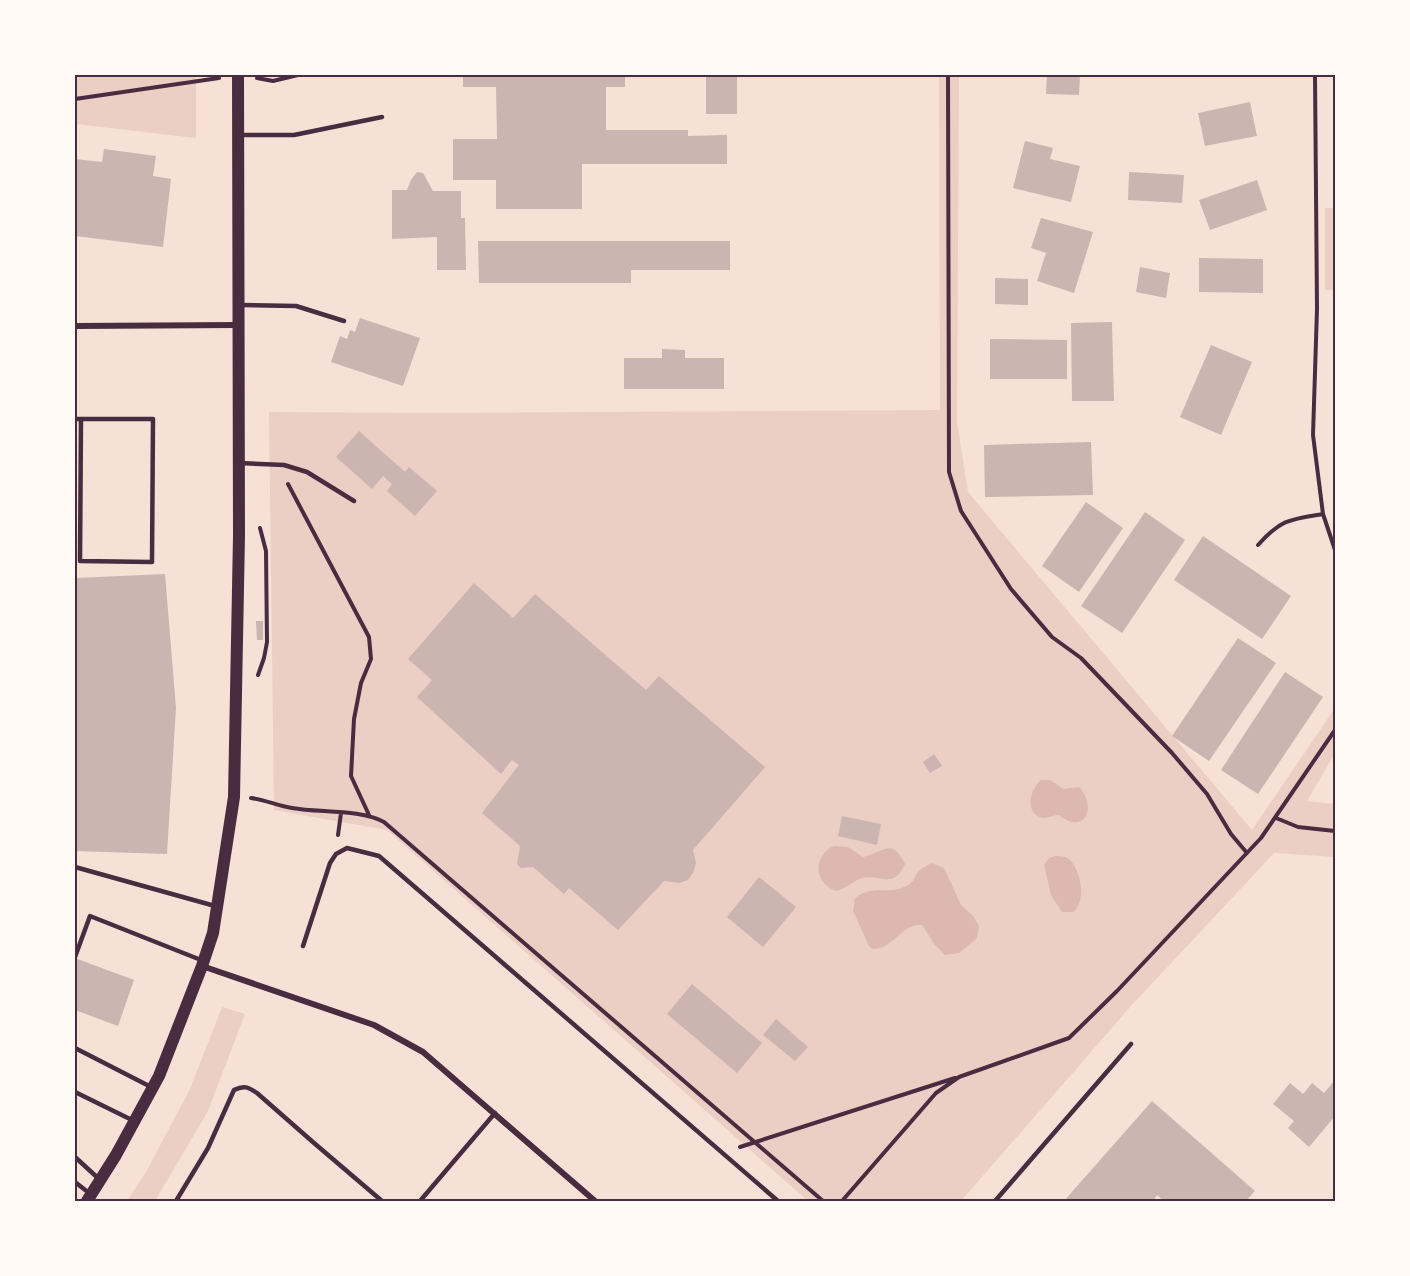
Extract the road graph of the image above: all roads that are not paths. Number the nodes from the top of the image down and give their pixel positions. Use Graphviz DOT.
graph roads {
  1 [pos="238,75"];
  2 [pos="382,117"];
  3 [pos="238,135"];
  4 [pos="237,305"];
  5 [pos="344,321"];
  6 [pos="237,325"];
  7 [pos="75,326"];
  8 [pos="78,419"];
  9 [pos="238,462"];
  10 [pos="354,501"];
  11 [pos="75,867"];
  12 [pos="218,907"];
  13 [pos="303,946"];
  14 [pos="75,957"];
  15 [pos="203,964"];
  16 [pos="1131,1044"];
  17 [pos="75,1048"];
  18 [pos="153,1088"];
  19 [pos="75,1092"];
  20 [pos="495,1113"];
  21 [pos="135,1121"];
  22 [pos="75,1157"];
  23 [pos="100,1180"];
  24 [pos="75,1182"];
  25 [pos="89,1198"];
  26 [pos="176,1201"];
  27 [pos="382,1201"];
  28 [pos="420,1201"];
  29 [pos="595,1201"];
  30 [pos="778,1201"];
  31 [pos="995,1201"];
  1 -- 3 [label="main road"];
  2 -- 3 [label="lane"];
  3 -- 4 [label="main road"];
  4 -- 5 [label="lane"];
  4 -- 6 [label="main road"];
  6 -- 7 [label="street"];
  6 -- 9 [label="main road"];
  8 -- 8 [label="lane"];
  9 -- 10 [label="lane"];
  9 -- 12 [label="main road"];
  11 -- 12 [label="lane"];
  12 -- 15 [label="main road"];
  13 -- 30 [label="lane"];
  14 -- 15 [label="lane"];
  15 -- 18 [label="main road"];
  15 -- 20 [label="street"];
  16 -- 31 [label="lane"];
  17 -- 18 [label="lane"];
  18 -- 21 [label="main road"];
  19 -- 21 [label="lane"];
  20 -- 28 [label="lane"];
  20 -- 29 [label="street"];
  21 -- 23 [label="main road"];
  22 -- 23 [label="lane"];
  23 -- 25 [label="main road"];
  24 -- 25 [label="lane"];
  26 -- 27 [label="lane"];
}
